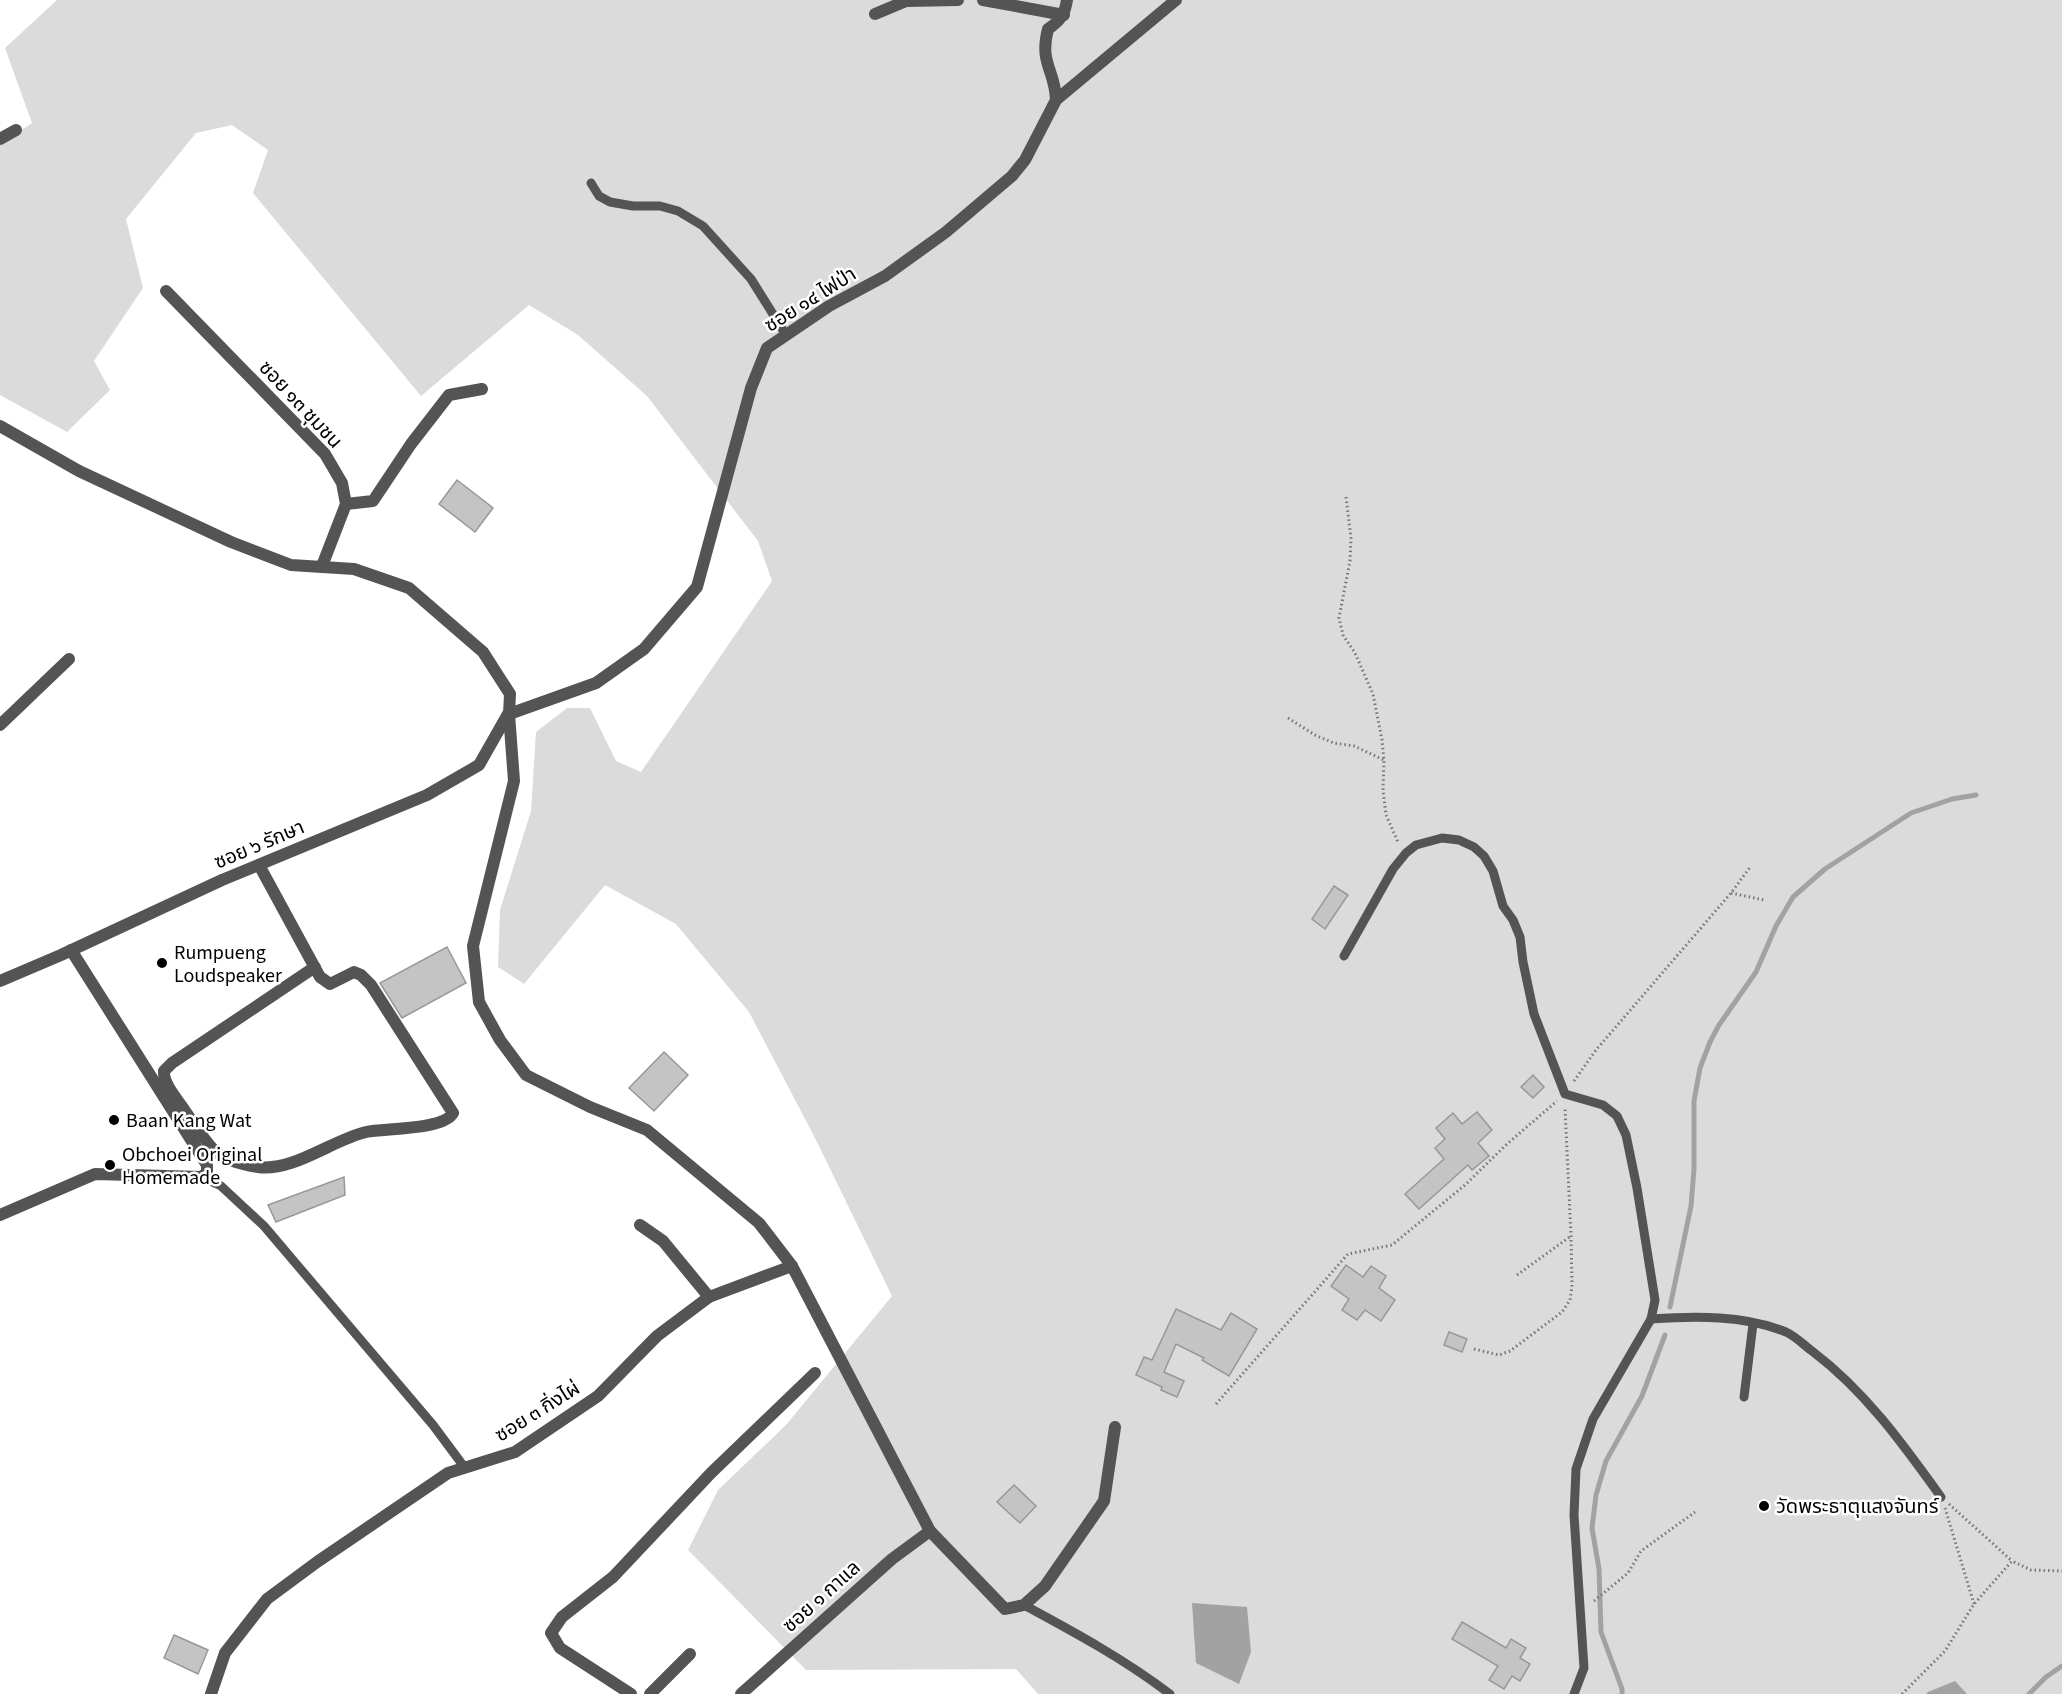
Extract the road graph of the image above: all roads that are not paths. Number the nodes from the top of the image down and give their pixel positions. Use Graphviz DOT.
graph roads {
  1 [pos="958,0"];
  2 [pos="983,0"];
  3 [pos="1067,0"];
  4 [pos="1176,0"];
  5 [pos="875,14"];
  6 [pos="1064,15"];
  7 [pos="1056,100"];
  8 [pos="16,130"];
  9 [pos="0,140"];
  10 [pos="591,183"];
  11 [pos="166,291"];
  12 [pos="786,335"];
  13 [pos="482,389"];
  14 [pos="0,426"];
  15 [pos="346,504"];
  16 [pos="322,566"];
  17 [pos="69,659"];
  18 [pos="508,714"];
  19 [pos="0,725"];
  20 [pos="259,865"];
  21 [pos="71,950"];
  22 [pos="1344,956"];
  23 [pos="315,968"];
  24 [pos="0,981"];
  25 [pos="201,1177"];
  26 [pos="0,1215"];
  27 [pos="640,1225"];
  28 [pos="792,1266"];
  29 [pos="709,1297"];
  30 [pos="1651,1319"];
  31 [pos="1753,1324"];
  32 [pos="815,1373"];
  33 [pos="1744,1397"];
  34 [pos="1115,1427"];
  35 [pos="465,1468"];
  36 [pos="1941,1497"];
  37 [pos="930,1531"];
  38 [pos="1023,1605"];
  39 [pos="690,1654"];
  40 [pos="211,1694"];
  41 [pos="631,1694"];
  42 [pos="650,1694"];
  43 [pos="741,1694"];
  44 [pos="1170,1694"];
  45 [pos="1574,1694"];
  1 -- 5 [label="street"];
  2 -- 6 [label="street"];
  3 -- 6 [label="street"];
  4 -- 7 [label="street"];
  6 -- 7 [label="street"];
  7 -- 12 [label="street, ซอย ๑๔ ไฟป่า"];
  8 -- 9 [label="street"];
  10 -- 12 [label="lane"];
  11 -- 15 [label="street, ซอย ๑๓ ชุมชน"];
  12 -- 18 [label="street, ซอย ๑๔ ไฟป่า"];
  13 -- 15 [label="street"];
  14 -- 16 [label="street"];
  15 -- 16 [label="street"];
  16 -- 18 [label="street"];
  17 -- 19 [label="street"];
  18 -- 20 [label="street, ซอย ๖ รักษา"];
  18 -- 28 [label="street"];
  20 -- 21 [label="street, ซอย ๖ รักษา"];
  20 -- 23 [label="street"];
  21 -- 24 [label="street, ซอย ๖ รักษา"];
  21 -- 25 [label="street"];
  22 -- 30 [label="lane"];
  23 -- 23 [label="street"];
  25 -- 26 [label="street"];
  25 -- 35 [label="lane"];
  27 -- 29 [label="street"];
  28 -- 29 [label="street, ซอย ๓ กิ่งไผ่"];
  28 -- 37 [label="street"];
  29 -- 35 [label="street, ซอย ๓ กิ่งไผ่"];
  30 -- 31 [label="lane"];
  30 -- 45 [label="lane"];
  31 -- 33 [label="lane"];
  31 -- 36 [label="lane"];
  32 -- 41 [label="street"];
  34 -- 38 [label="street"];
  35 -- 40 [label="street, ซอย ๓ กิ่งไผ่"];
  37 -- 38 [label="street"];
  37 -- 43 [label="street, ซอย ๑ กาแล"];
  38 -- 44 [label="lane"];
  39 -- 42 [label="street"];
}
